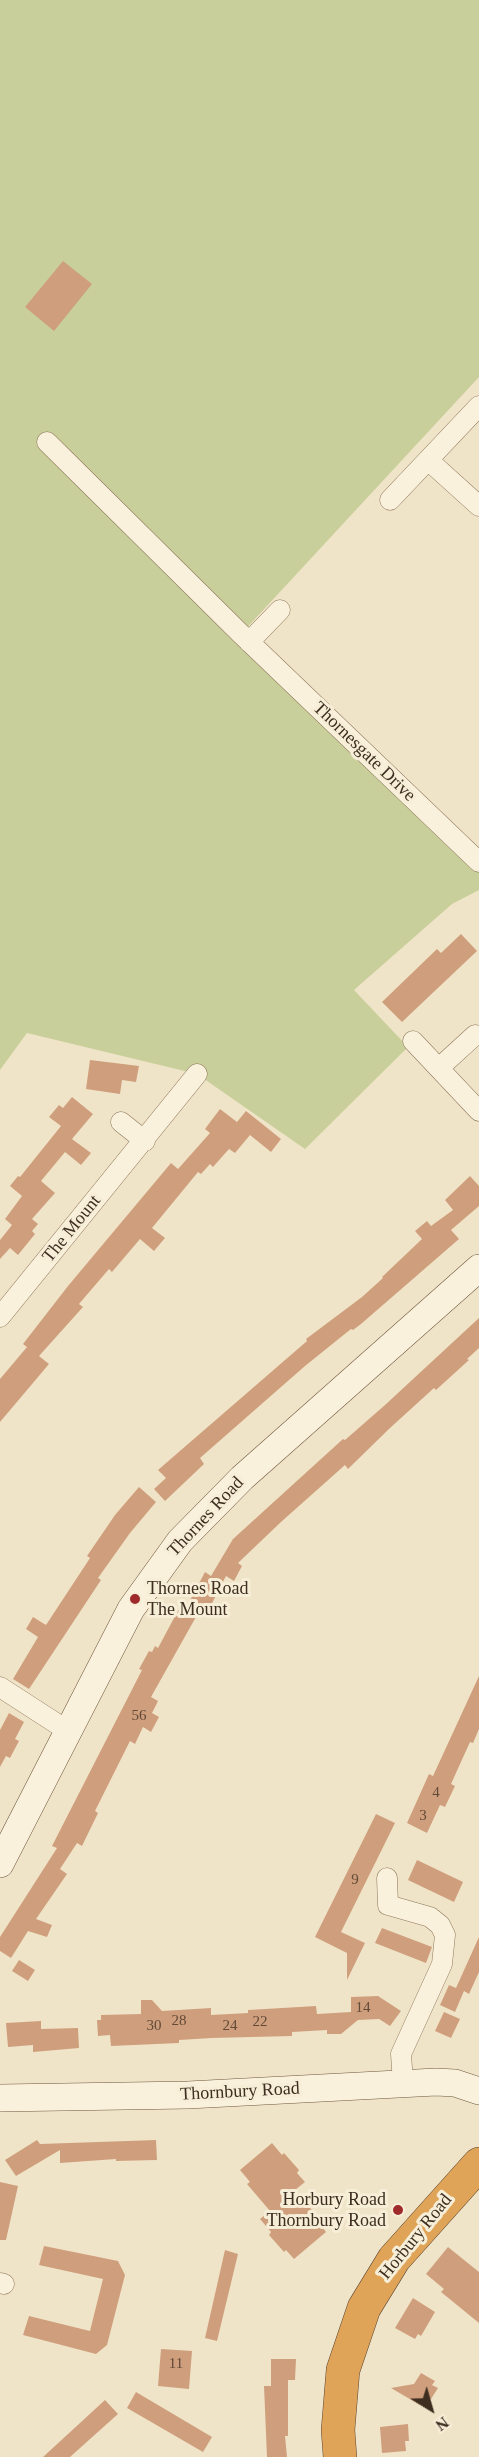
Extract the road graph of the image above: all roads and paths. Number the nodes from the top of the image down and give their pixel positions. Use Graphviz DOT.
graph roads {
  1 [pos="479,406"];
  2 [pos="47,442"];
  3 [pos="428,460"];
  4 [pos="390,500"];
  5 [pos="479,506"];
  6 [pos="280,610"];
  7 [pos="249,642"];
  8 [pos="479,862"];
  9 [pos="475,1035"];
  10 [pos="413,1041"];
  11 [pos="439,1068"];
  12 [pos="197,1074"];
  13 [pos="479,1111"];
  14 [pos="121,1122"];
  15 [pos="145,1141"];
  16 [pos="479,1268"];
  17 [pos="0,1317"];
  18 [pos="0,1687"];
  19 [pos="68,1731"];
  20 [pos="0,1864"];
  21 [pos="387,1878"];
  22 [pos="403,2083"];
  23 [pos="479,2091"];
  24 [pos="0,2098"];
  25 [pos="479,2164"];
  26 [pos="340,2457"];
  1 -- 3 [label="street"];
  2 -- 7 [label="street, Thornesgate Drive"];
  3 -- 4 [label="street"];
  3 -- 5 [label="street"];
  6 -- 7 [label="street"];
  7 -- 8 [label="street, Thornesgate Drive"];
  9 -- 11 [label="street"];
  10 -- 11 [label="street"];
  11 -- 13 [label="street"];
  12 -- 15 [label="street, The Mount"];
  14 -- 15 [label="street"];
  15 -- 17 [label="street, The Mount"];
  16 -- 19 [label="street, Thornes Road"];
  18 -- 19 [label="street"];
  19 -- 20 [label="street, Thornes Road"];
  21 -- 22 [label="street"];
  22 -- 23 [label="street, Thornbury Road"];
  22 -- 24 [label="street, Thornbury Road"];
  25 -- 26 [label="highway, Horbury Road"];
}
